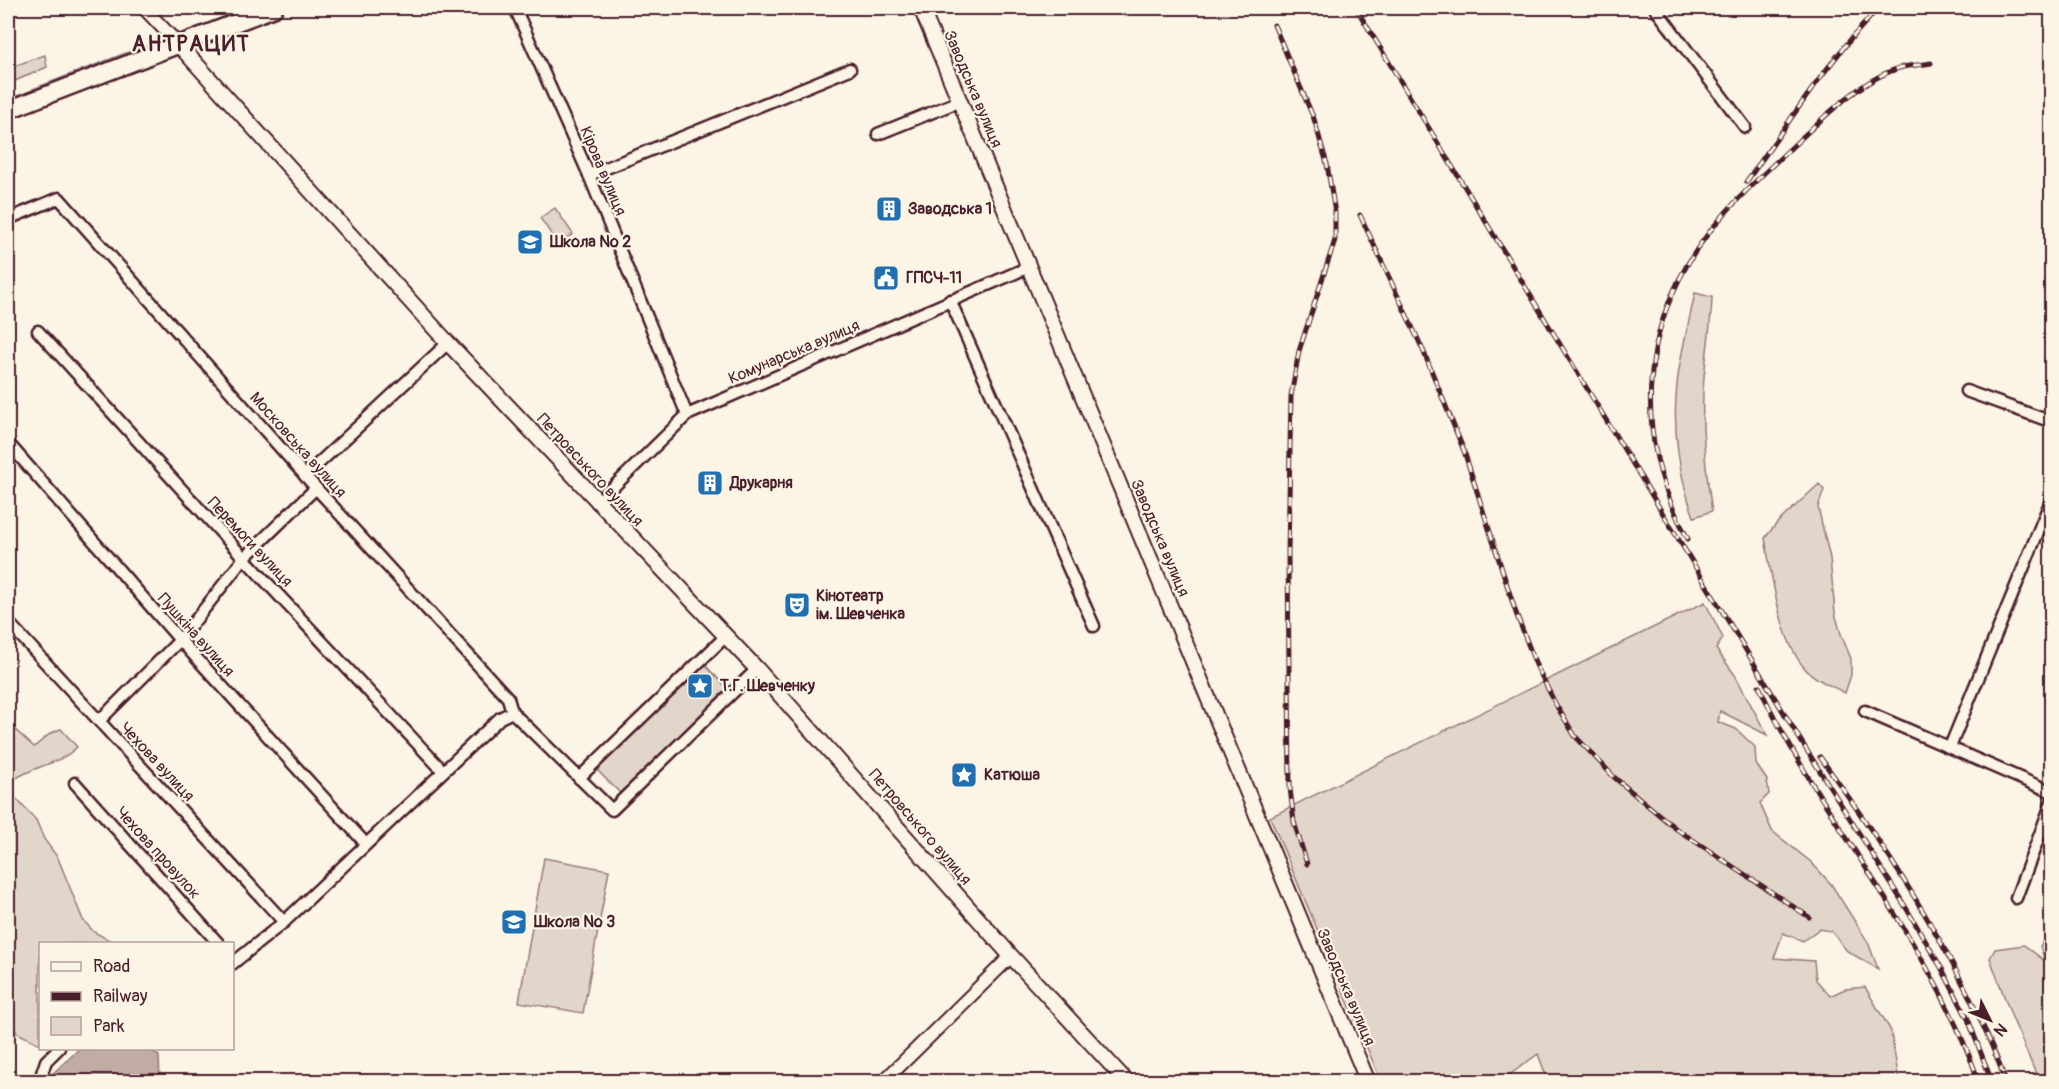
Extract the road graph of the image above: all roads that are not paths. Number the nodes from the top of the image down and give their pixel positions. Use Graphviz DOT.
graph roads {
  1 [pos="144,8"];
  2 [pos="274,8"];
  3 [pos="515,8"];
  4 [pos="921,8"];
  5 [pos="1654,8"];
  6 [pos="179,45"];
  7 [pos="850,69"];
  8 [pos="960,101"];
  9 [pos="8,110"];
  10 [pos="1745,127"];
  11 [pos="878,134"];
  12 [pos="589,175"];
  13 [pos="8,219"];
  14 [pos="1029,267"];
  15 [pos="950,300"];
  16 [pos="38,331"];
  17 [pos="448,344"];
  18 [pos="1966,391"];
  19 [pos="687,415"];
  20 [pos="2052,422"];
  21 [pos="8,443"];
  22 [pos="305,476"];
  23 [pos="316,488"];
  24 [pos="2052,498"];
  25 [pos="597,503"];
  26 [pos="244,558"];
  27 [pos="8,622"];
  28 [pos="1094,626"];
  29 [pos="726,636"];
  30 [pos="180,640"];
  31 [pos="758,669"];
  32 [pos="1865,711"];
  33 [pos="512,712"];
  34 [pos="99,721"];
  35 [pos="1950,747"];
  36 [pos="443,771"];
  37 [pos="579,778"];
  38 [pos="75,783"];
  39 [pos="2052,792"];
  40 [pos="2052,802"];
  41 [pos="366,844"];
  42 [pos="2016,898"];
  43 [pos="284,922"];
  44 [pos="217,942"];
  45 [pos="1011,956"];
  46 [pos="234,961"];
  47 [pos="57,1050"];
  48 [pos="39,1082"];
  49 [pos="884,1082"];
  50 [pos="1127,1082"];
  51 [pos="1368,1082"];
  1 -- 6 [label="street, Петровського вулиця"];
  2 -- 6 [label="highway"];
  3 -- 12 [label="street, Кірова вулиця"];
  4 -- 8 [label="main road, Заводська вулиця"];
  5 -- 10 [label="street"];
  6 -- 9 [label="highway"];
  6 -- 17 [label="main road, Петровського вулиця"];
  7 -- 12 [label="street"];
  8 -- 11 [label="street"];
  8 -- 14 [label="main road, Заводська вулиця"];
  12 -- 19 [label="street, Кірова вулиця"];
  13 -- 22 [label="street, Московська вулиця"];
  14 -- 15 [label="street, Комунарська вулиця"];
  14 -- 51 [label="main road, Заводська вулиця"];
  15 -- 19 [label="street, Комунарська вулиця"];
  15 -- 28 [label="street"];
  16 -- 26 [label="street, Перемоги вулиця"];
  17 -- 22 [label="street"];
  17 -- 25 [label="main road, Петровського вулиця"];
  18 -- 20 [label="street"];
  19 -- 25 [label="street, Комунарська вулиця"];
  21 -- 30 [label="street, Пушкіна вулиця"];
  22 -- 23 [label="street, Московська вулиця"];
  23 -- 26 [label="street"];
  23 -- 33 [label="street, Московська вулиця"];
  24 -- 35 [label="street"];
  25 -- 29 [label="main road, Петровського вулиця"];
  26 -- 30 [label="street"];
  26 -- 36 [label="street, Перемоги вулиця"];
  27 -- 34 [label="street, Чехова вулиця"];
  29 -- 31 [label="main road, Петровського вулиця"];
  29 -- 37 [label="street"];
  30 -- 34 [label="street"];
  30 -- 41 [label="street, Пушкіна вулиця"];
  31 -- 37 [label="street, Московська вулиця"];
  31 -- 45 [label="main road, Петровського вулиця"];
  32 -- 35 [label="street"];
  33 -- 36 [label="street"];
  33 -- 37 [label="street, Московська вулиця"];
  34 -- 43 [label="street, Чехова вулиця"];
  35 -- 39 [label="street"];
  36 -- 41 [label="street"];
  38 -- 44 [label="street, Чехова провулок"];
  40 -- 42 [label="street"];
  41 -- 43 [label="street"];
  43 -- 46 [label="street"];
  45 -- 49 [label="street"];
  45 -- 50 [label="main road, Петровського вулиця"];
  47 -- 48 [label="street"];
}
